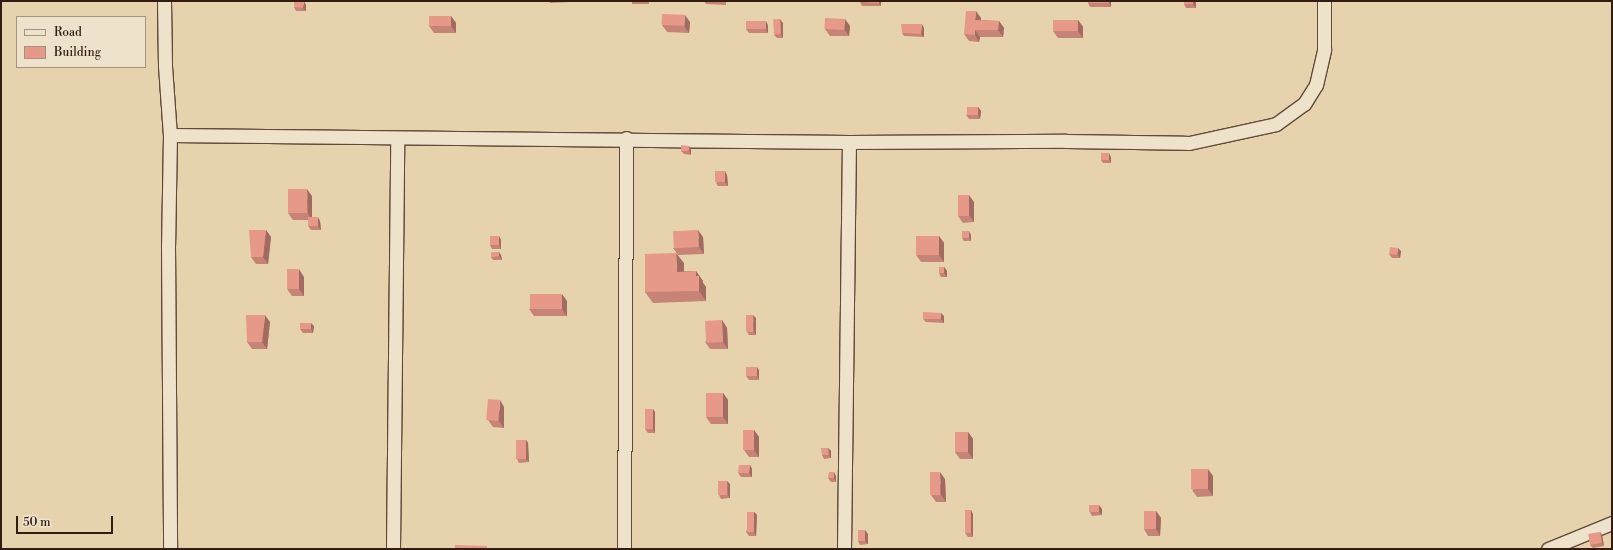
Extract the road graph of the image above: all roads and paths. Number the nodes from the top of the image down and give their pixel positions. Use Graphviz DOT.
graph roads {
  1 [pos="164,1"];
  2 [pos="1324,1"];
  3 [pos="170,135"];
  4 [pos="397,138"];
  5 [pos="626,138"];
  6 [pos="849,142"];
  7 [pos="1612,523"];
  8 [pos="170,549"];
  9 [pos="393,549"];
  10 [pos="624,549"];
  11 [pos="844,549"];
  12 [pos="1548,549"];
  1 -- 3 [label="street"];
  2 -- 6 [label="street"];
  3 -- 4 [label="street"];
  3 -- 8 [label="street"];
  4 -- 5 [label="street"];
  4 -- 9 [label="street"];
  5 -- 6 [label="street"];
  5 -- 10 [label="street"];
  6 -- 11 [label="street"];
  7 -- 12 [label="street"];
}
